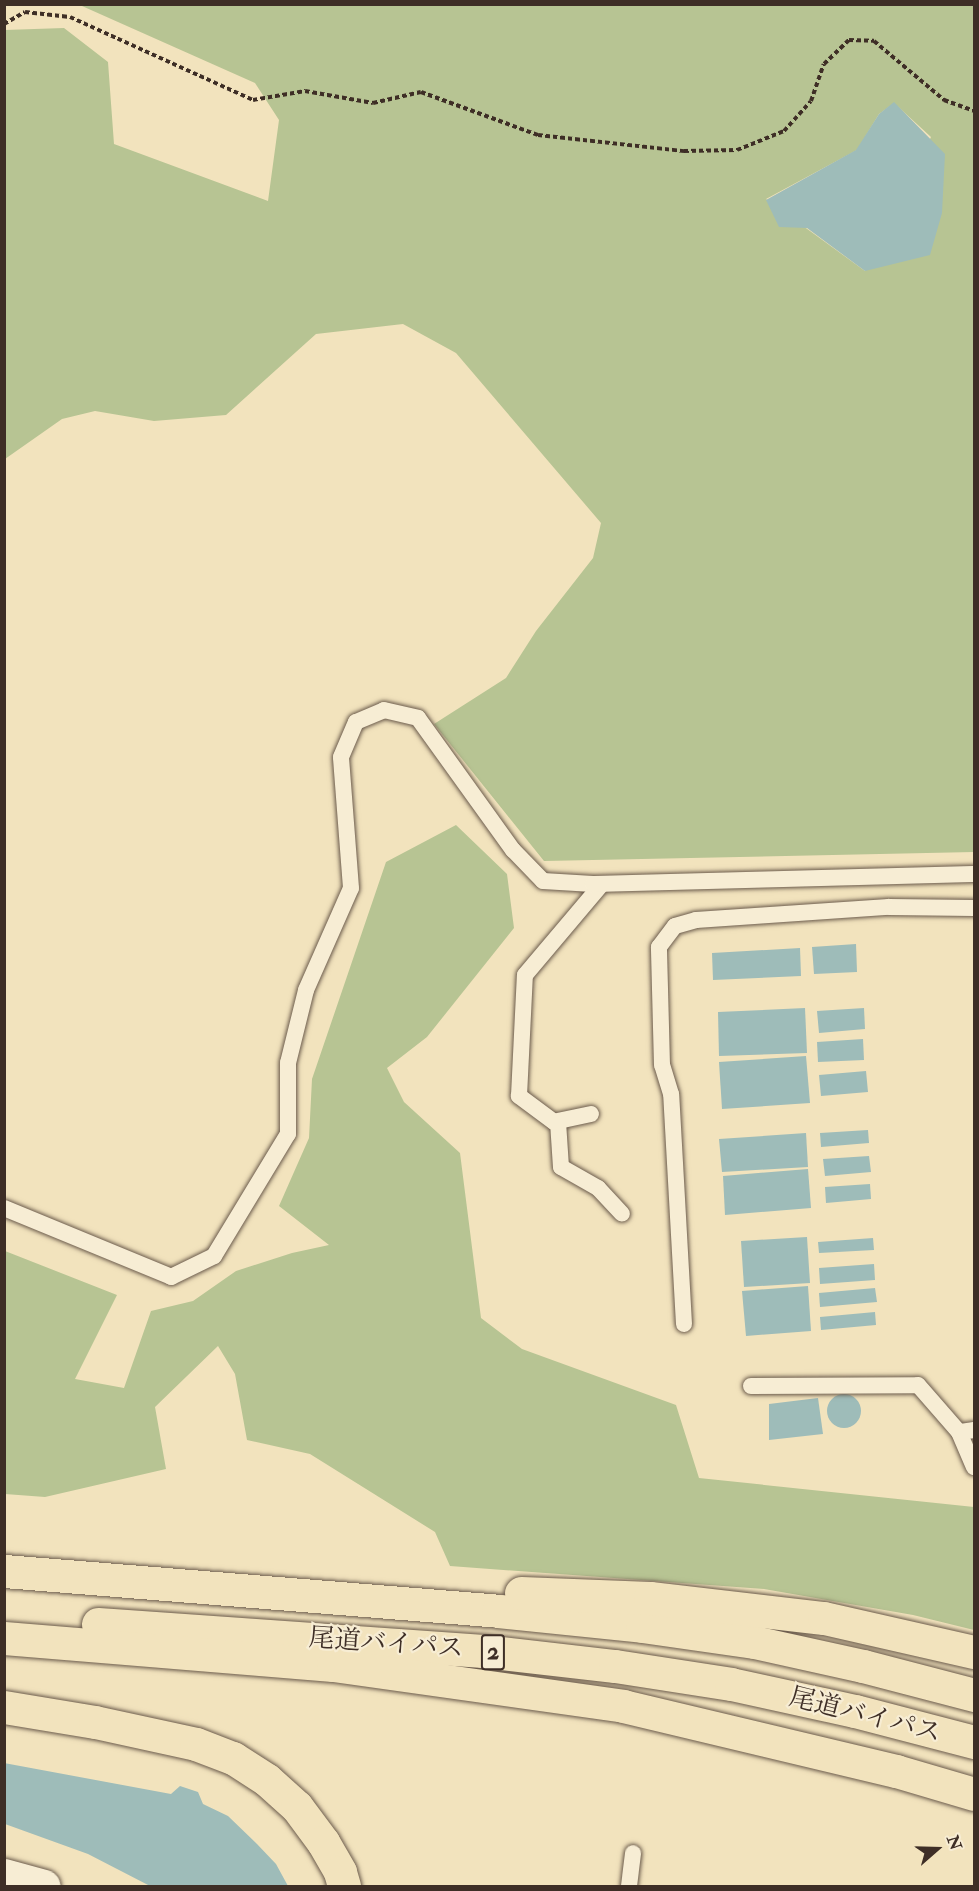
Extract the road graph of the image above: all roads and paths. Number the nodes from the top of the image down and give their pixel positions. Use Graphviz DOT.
graph roads {
  1 [pos="4,24"];
  2 [pos="975,111"];
  3 [pos="975,874"];
  4 [pos="602,884"];
  5 [pos="975,908"];
  6 [pos="591,1114"];
  7 [pos="558,1122"];
  8 [pos="4,1208"];
  9 [pos="622,1214"];
  10 [pos="684,1324"];
  11 [pos="751,1386"];
  12 [pos="967,1431"];
  13 [pos="975,1467"];
  14 [pos="4,1571"];
  15 [pos="130,1581"];
  16 [pos="4,1615"];
  17 [pos="4,1638"];
  18 [pos="975,1652"];
  19 [pos="975,1695"];
  20 [pos="4,1707"];
  21 [pos="975,1743"];
  22 [pos="975,1794"];
  23 [pos="633,1853"];
  24 [pos="4,1875"];
  25 [pos="44,1887"];
  26 [pos="344,1887"];
  27 [pos="629,1887"];
  1 -- 2 [label="path"];
  3 -- 4 [label="lane"];
  4 -- 7 [label="lane"];
  4 -- 8 [label="lane"];
  5 -- 10 [label="lane"];
  6 -- 7 [label="lane"];
  7 -- 9 [label="lane"];
  11 -- 12 [label="lane"];
  12 -- 13 [label="lane"];
  14 -- 15 [label="highway, 尾道バイパス / 2"];
  15 -- 18 [label="highway"];
  15 -- 19 [label="highway, 尾道バイパス / 2"];
  16 -- 21 [label="highway, 尾道バイパス / 2"];
  17 -- 22 [label="highway"];
  20 -- 26 [label="highway"];
  23 -- 27 [label="lane"];
  24 -- 25 [label="street"];
}
